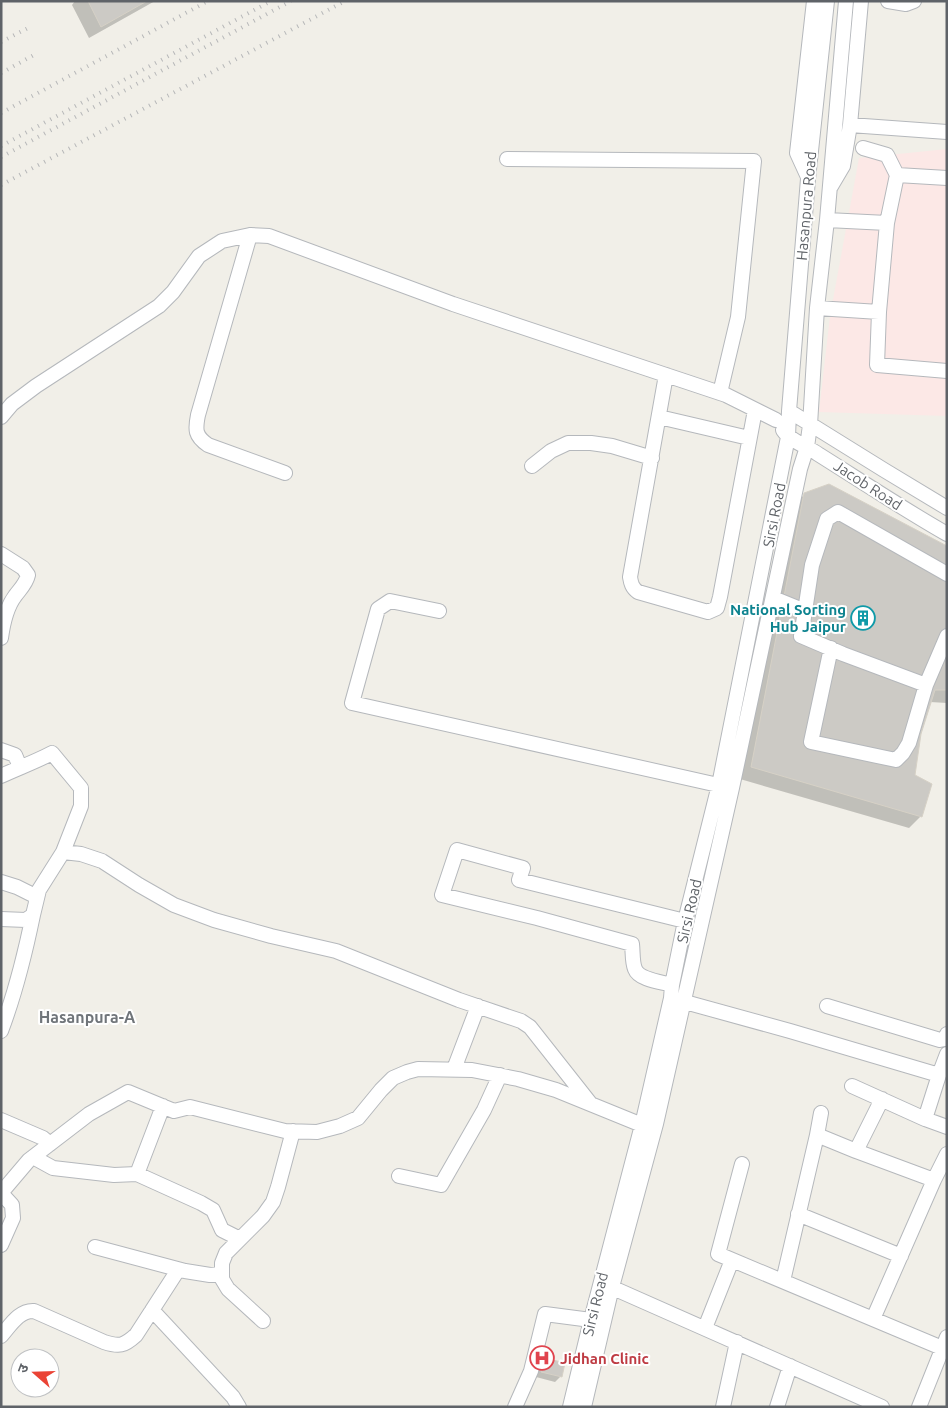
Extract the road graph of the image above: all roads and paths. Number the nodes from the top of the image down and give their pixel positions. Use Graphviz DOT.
graph roads {
  1 [pos="827,1"];
  2 [pos="846,1"];
  3 [pos="861,1"];
  4 [pos="888,1"];
  5 [pos="914,1"];
  6 [pos="810,4"];
  7 [pos="850,125"];
  8 [pos="947,132"];
  9 [pos="863,148"];
  10 [pos="507,159"];
  11 [pos="897,175"];
  12 [pos="947,178"];
  13 [pos="808,179"];
  14 [pos="828,192"];
  15 [pos="826,220"];
  16 [pos="887,223"];
  17 [pos="250,236"];
  18 [pos="816,308"];
  19 [pos="879,312"];
  20 [pos="947,371"];
  21 [pos="666,375"];
  22 [pos="720,393"];
  23 [pos="7,404"];
  24 [pos="754,410"];
  25 [pos="790,411"];
  26 [pos="1,417"];
  27 [pos="659,417"];
  28 [pos="776,420"];
  29 [pos="810,425"];
  30 [pos="788,437"];
  31 [pos="749,438"];
  32 [pos="807,447"];
  33 [pos="652,458"];
  34 [pos="532,466"];
  35 [pos="285,473"];
  36 [pos="947,508"];
  37 [pos="947,534"];
  38 [pos="1,554"];
  39 [pos="947,574"];
  40 [pos="772,598"];
  41 [pos="439,611"];
  42 [pos="805,611"];
  43 [pos="947,636"];
  44 [pos="1,638"];
  45 [pos="831,648"];
  46 [pos="926,685"];
  47 [pos="1,750"];
  48 [pos="20,767"];
  49 [pos="1,776"];
  50 [pos="725,787"];
  51 [pos="63,852"];
  52 [pos="1,882"];
  53 [pos="37,897"];
  54 [pos="33,914"];
  55 [pos="1,919"];
  56 [pos="685,921"];
  57 [pos="675,994"];
  58 [pos="478,1006"];
  59 [pos="828,1006"];
  60 [pos="1,1032"];
  61 [pos="946,1041"];
  62 [pos="947,1054"];
  63 [pos="454,1069"];
  64 [pos="500,1075"];
  65 [pos="939,1075"];
  66 [pos="852,1086"];
  67 [pos="882,1099"];
  68 [pos="591,1105"];
  69 [pos="163,1106"];
  70 [pos="821,1113"];
  71 [pos="925,1119"];
  72 [pos="1,1120"];
  73 [pos="642,1125"];
  74 [pos="947,1127"];
  75 [pos="293,1131"];
  76 [pos="818,1135"];
  77 [pos="50,1144"];
  78 [pos="856,1151"];
  79 [pos="947,1154"];
  80 [pos="33,1157"];
  81 [pos="742,1164"];
  82 [pos="137,1174"];
  83 [pos="399,1176"];
  84 [pos="934,1180"];
  85 [pos="1,1193"];
  86 [pos="798,1214"];
  87 [pos="240,1239"];
  88 [pos="1,1245"];
  89 [pos="95,1247"];
  90 [pos="900,1256"];
  91 [pos="732,1260"];
  92 [pos="178,1270"];
  93 [pos="221,1274"];
  94 [pos="783,1281"];
  95 [pos="606,1285"];
  96 [pos="152,1310"];
  97 [pos="873,1319"];
  98 [pos="591,1320"];
  99 [pos="263,1321"];
  100 [pos="705,1328"];
  101 [pos="1,1336"];
  102 [pos="737,1342"];
  103 [pos="945,1342"];
  104 [pos="790,1366"];
  105 [pos="239,1407"];
  106 [pos="515,1407"];
  107 [pos="570,1407"];
  108 [pos="584,1407"];
  109 [pos="723,1407"];
  110 [pos="777,1407"];
  111 [pos="882,1407"];
  112 [pos="918,1407"];
  1 -- 13 [label="street, Hasanpura Road"];
  2 -- 14 [label="street, Sirsi Road"];
  3 -- 7 [label="street"];
  4 -- 5 [label="street"];
  6 -- 13 [label="street"];
  7 -- 8 [label="street"];
  7 -- 14 [label="street"];
  9 -- 11 [label="street"];
  10 -- 22 [label="street"];
  11 -- 12 [label="street"];
  11 -- 16 [label="street"];
  13 -- 25 [label="street, Hasanpura Road"];
  14 -- 15 [label="street, Sirsi Road"];
  15 -- 16 [label="street"];
  15 -- 18 [label="street, Sirsi Road"];
  16 -- 19 [label="street"];
  17 -- 21 [label="street"];
  17 -- 23 [label="street"];
  17 -- 35 [label="street"];
  18 -- 19 [label="street"];
  18 -- 29 [label="street, Sirsi Road"];
  19 -- 20 [label="street"];
  21 -- 22 [label="street"];
  21 -- 27 [label="street"];
  22 -- 24 [label="street"];
  23 -- 26 [label="street"];
  24 -- 28 [label="street"];
  24 -- 31 [label="street"];
  25 -- 28 [label="street"];
  25 -- 29 [label="street, Jacob Road"];
  25 -- 30 [label="street, Sirsi Road"];
  27 -- 31 [label="street"];
  27 -- 33 [label="street"];
  28 -- 30 [label="street"];
  29 -- 32 [label="street, Sirsi Road"];
  29 -- 36 [label="street, Jacob Road"];
  30 -- 32 [label="street, Jacob Road"];
  30 -- 50 [label="street, Sirsi Road"];
  31 -- 33 [label="street"];
  32 -- 37 [label="street, Jacob Road"];
  32 -- 40 [label="street, Sirsi Road"];
  33 -- 34 [label="street"];
  38 -- 44 [label="street"];
  39 -- 42 [label="street"];
  40 -- 42 [label="street"];
  40 -- 50 [label="street, Sirsi Road"];
  41 -- 50 [label="street"];
  42 -- 45 [label="street"];
  43 -- 46 [label="street"];
  45 -- 46 [label="street"];
  45 -- 46 [label="street"];
  47 -- 48 [label="street"];
  48 -- 49 [label="street"];
  48 -- 51 [label="street"];
  50 -- 56 [label="street, Sirsi Road"];
  50 -- 57 [label="street, Sirsi Road"];
  51 -- 53 [label="street"];
  51 -- 58 [label="street"];
  52 -- 53 [label="street"];
  53 -- 54 [label="street"];
  54 -- 55 [label="street"];
  54 -- 60 [label="street"];
  56 -- 57 [label="street, Sirsi Road"];
  56 -- 57 [label="street"];
  57 -- 65 [label="street"];
  57 -- 73 [label="street, Sirsi Road"];
  57 -- 95 [label="street, Sirsi Road"];
  58 -- 63 [label="street"];
  58 -- 68 [label="street"];
  59 -- 61 [label="street"];
  62 -- 65 [label="street"];
  63 -- 64 [label="street"];
  63 -- 75 [label="street"];
  64 -- 68 [label="street"];
  64 -- 83 [label="street"];
  65 -- 71 [label="street"];
  66 -- 67 [label="street"];
  67 -- 71 [label="street"];
  67 -- 78 [label="street"];
  68 -- 73 [label="street"];
  69 -- 75 [label="street"];
  69 -- 77 [label="street"];
  69 -- 82 [label="street"];
  70 -- 76 [label="street"];
  71 -- 74 [label="street"];
  72 -- 77 [label="street"];
  73 -- 95 [label="street, Sirsi Road"];
  75 -- 87 [label="street"];
  76 -- 78 [label="street"];
  76 -- 86 [label="street"];
  77 -- 80 [label="street"];
  78 -- 84 [label="street"];
  79 -- 84 [label="street"];
  80 -- 82 [label="street"];
  80 -- 85 [label="street"];
  81 -- 91 [label="street"];
  82 -- 87 [label="street"];
  84 -- 90 [label="street"];
  85 -- 88 [label="street"];
  86 -- 90 [label="street"];
  86 -- 94 [label="street"];
  87 -- 93 [label="street"];
  89 -- 92 [label="street"];
  90 -- 97 [label="street"];
  91 -- 94 [label="street"];
  91 -- 100 [label="street"];
  92 -- 93 [label="street"];
  92 -- 96 [label="street"];
  93 -- 99 [label="street"];
  94 -- 97 [label="street"];
  95 -- 98 [label="street, Sirsi Road"];
  95 -- 100 [label="street"];
  95 -- 108 [label="street, Sirsi Road"];
  96 -- 101 [label="street"];
  96 -- 105 [label="street"];
  97 -- 103 [label="street"];
  98 -- 106 [label="street"];
  98 -- 107 [label="street, Sirsi Road"];
  100 -- 102 [label="street"];
  102 -- 104 [label="street"];
  102 -- 109 [label="street"];
  103 -- 112 [label="street"];
  104 -- 110 [label="street"];
  104 -- 111 [label="street"];
}
